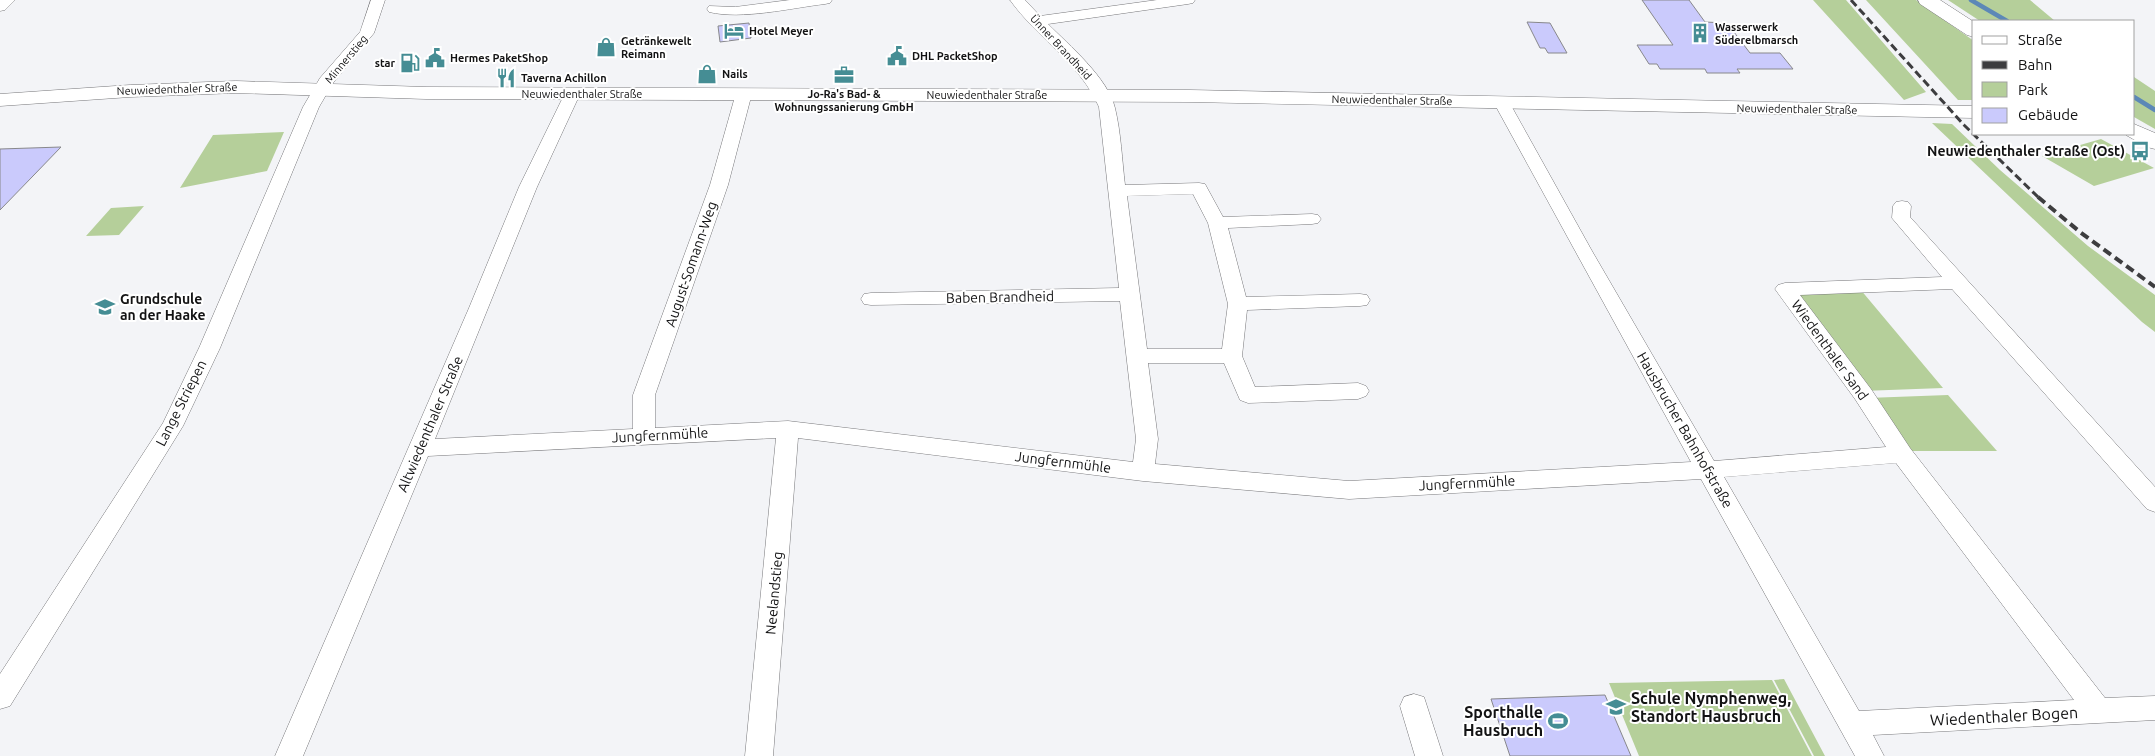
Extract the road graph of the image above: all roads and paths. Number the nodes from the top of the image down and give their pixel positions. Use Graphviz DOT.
graph roads {
  1 [pos="8,0"];
  2 [pos="378,0"];
  3 [pos="826,0"];
  4 [pos="1017,0"];
  5 [pos="1188,0"];
  6 [pos="1927,0"];
  7 [pos="0,7"];
  8 [pos="714,9"];
  9 [pos="1036,21"];
  10 [pos="1972,31"];
  11 [pos="321,89"];
  12 [pos="744,93"];
  13 [pos="572,94"];
  14 [pos="1103,95"];
  15 [pos="0,100"];
  16 [pos="1502,103"];
  17 [pos="1972,112"];
  18 [pos="2135,131"];
  19 [pos="2155,142"];
  20 [pos="1117,191"];
  21 [pos="1902,206"];
  22 [pos="1312,219"];
  23 [pos="1217,223"];
  24 [pos="1957,283"];
  25 [pos="1130,294"];
  26 [pos="871,299"];
  27 [pos="1360,300"];
  28 [pos="1238,304"];
  29 [pos="1138,356"];
  30 [pos="1232,356"];
  31 [pos="1358,391"];
  32 [pos="788,429"];
  33 [pos="644,436"];
  34 [pos="419,448"];
  35 [pos="1902,454"];
  36 [pos="1708,470"];
  37 [pos="1143,472"];
  38 [pos="2155,503"];
  39 [pos="0,697"];
  40 [pos="1414,706"];
  41 [pos="2155,708"];
  42 [pos="2098,710"];
  43 [pos="1853,724"];
  44 [pos="289,756"];
  45 [pos="759,756"];
  46 [pos="1429,756"];
  47 [pos="1870,756"];
  1 -- 7 [label="street"];
  2 -- 11 [label="street, Minnerstieg"];
  3 -- 8 [label="street"];
  4 -- 9 [label="street, Ünner Brandheid"];
  5 -- 9 [label="street"];
  6 -- 10 [label="street"];
  9 -- 14 [label="street, Ünner Brandheid"];
  11 -- 13 [label="street, Neuwiedenthaler Straße"];
  11 -- 15 [label="street, Neuwiedenthaler Straße"];
  11 -- 39 [label="street, Lange Striepen"];
  12 -- 13 [label="street, Neuwiedenthaler Straße"];
  12 -- 14 [label="street, Neuwiedenthaler Straße"];
  12 -- 33 [label="street, August-Somann-Weg"];
  13 -- 34 [label="street, Altwiedenthaler Straße"];
  14 -- 16 [label="street, Neuwiedenthaler Straße"];
  14 -- 20 [label="street"];
  16 -- 17 [label="street, Neuwiedenthaler Straße"];
  16 -- 36 [label="street, Hausbrucher Bahnhofstraße"];
  18 -- 19 [label="street"];
  20 -- 23 [label="street"];
  20 -- 25 [label="street"];
  21 -- 24 [label="street"];
  22 -- 23 [label="street"];
  23 -- 28 [label="street"];
  24 -- 35 [label="street, Wiedenthaler Sand"];
  24 -- 38 [label="street"];
  25 -- 26 [label="street, Baben Brandheid"];
  25 -- 29 [label="street"];
  27 -- 28 [label="street"];
  28 -- 30 [label="street"];
  29 -- 30 [label="street"];
  29 -- 37 [label="street"];
  30 -- 31 [label="street"];
  32 -- 33 [label="street, Jungfernmühle"];
  32 -- 37 [label="street, Jungfernmühle"];
  32 -- 45 [label="street, Neelandstieg"];
  33 -- 34 [label="street, Jungfernmühle"];
  34 -- 44 [label="street, Altwiedenthaler Straße"];
  35 -- 36 [label="street"];
  35 -- 42 [label="street, Wiedenthaler Sand"];
  36 -- 37 [label="street, Jungfernmühle"];
  36 -- 43 [label="street, Hausbrucher Bahnhofstraße"];
  40 -- 46 [label="street"];
  41 -- 42 [label="street, Wiedenthaler Bogen"];
  42 -- 43 [label="street, Wiedenthaler Bogen"];
  43 -- 47 [label="street, Hausbrucher Bahnhofstraße"];
}
